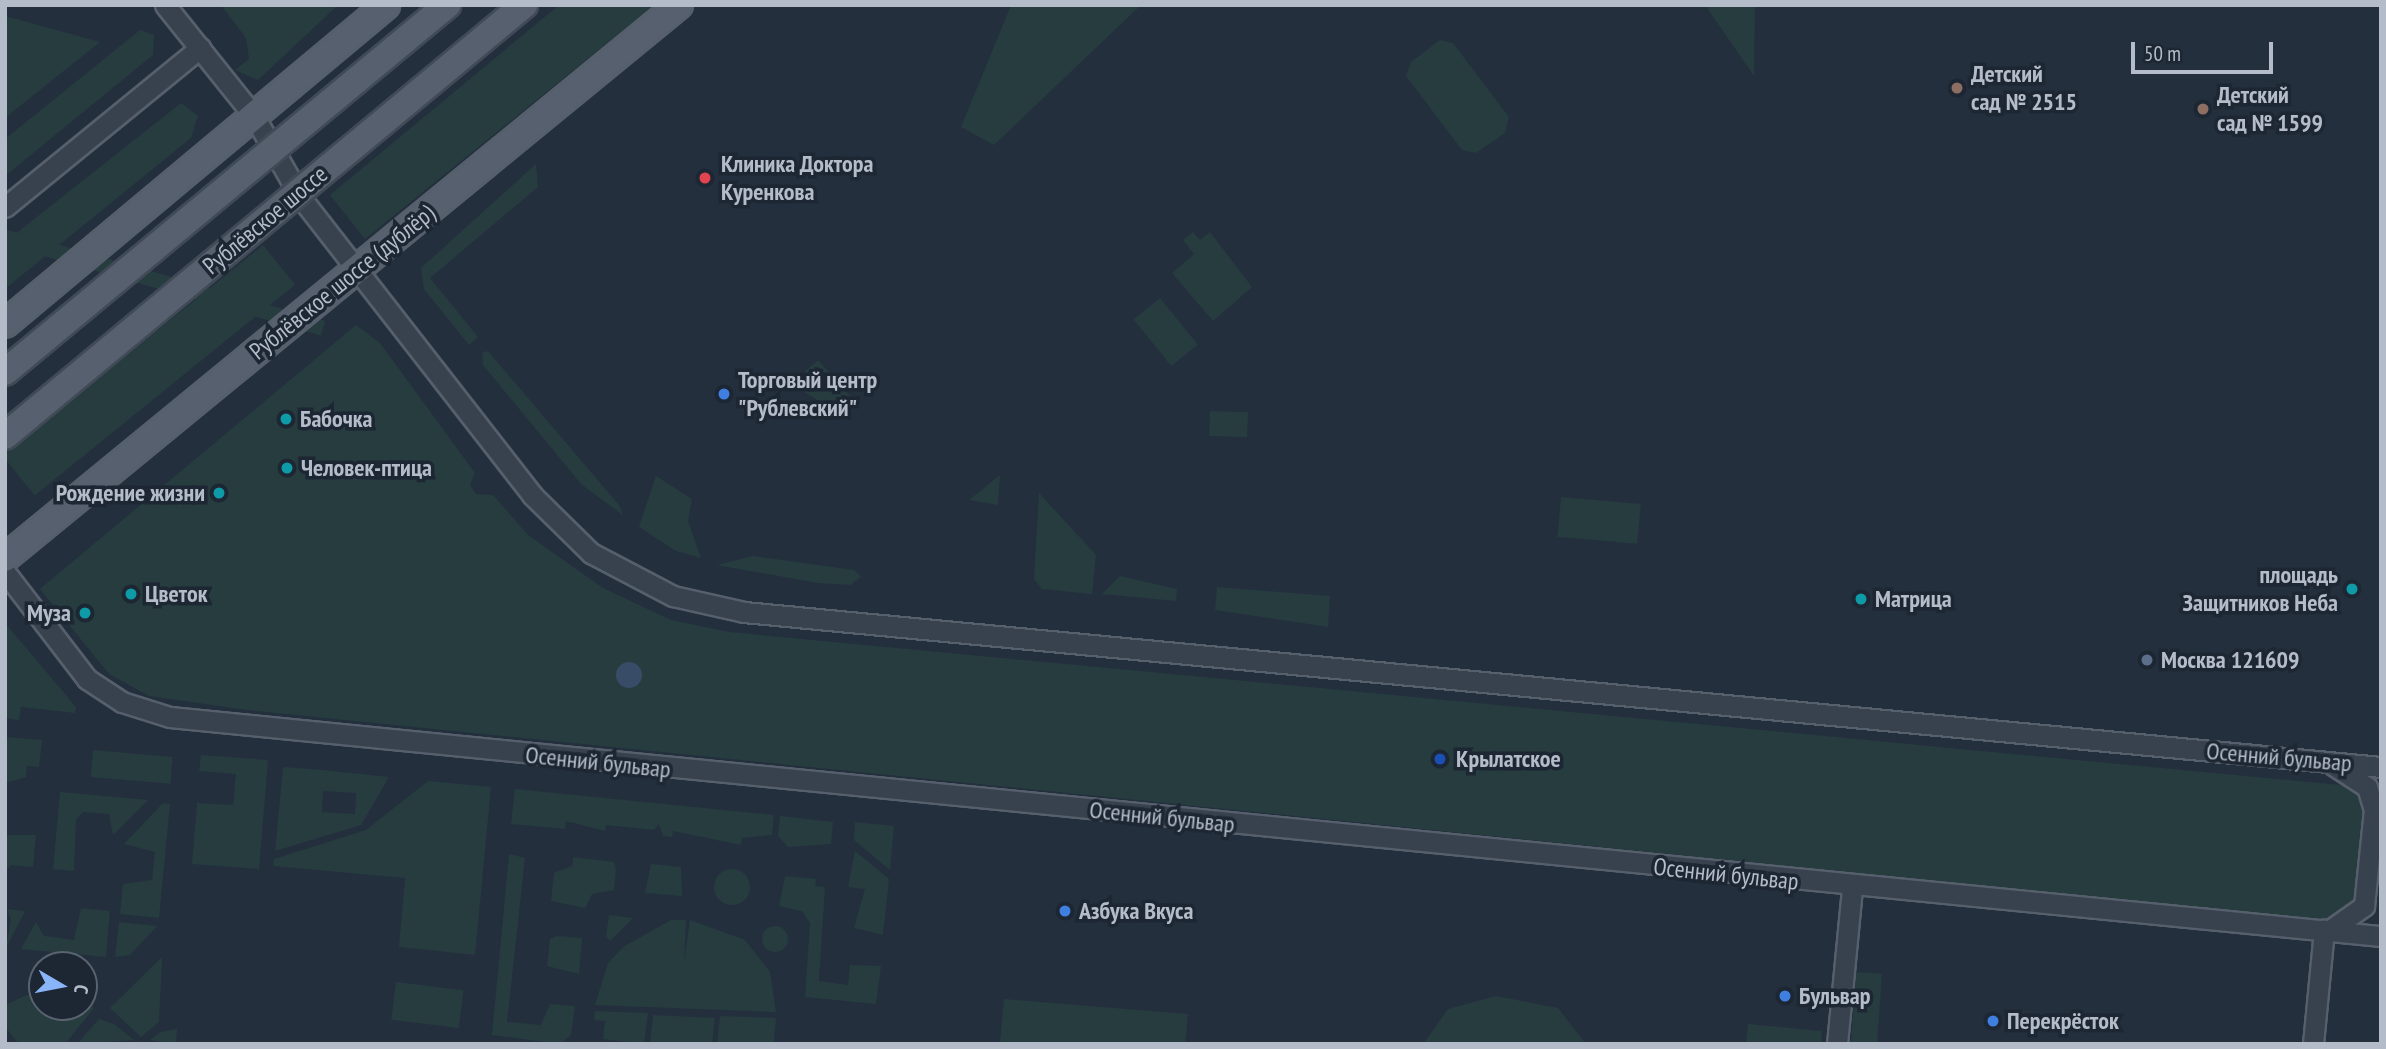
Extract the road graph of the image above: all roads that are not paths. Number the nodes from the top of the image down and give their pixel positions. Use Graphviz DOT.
graph roads {
  1 [pos="165,5"];
  2 [pos="386,5"];
  3 [pos="447,5"];
  4 [pos="524,5"];
  5 [pos="679,5"];
  6 [pos="200,48"];
  7 [pos="254,116"];
  8 [pos="5,207"];
  9 [pos="356,270"];
  10 [pos="5,324"];
  11 [pos="5,372"];
  12 [pos="5,436"];
  13 [pos="5,558"];
  14 [pos="5,572"];
  15 [pos="2325,761"];
  16 [pos="2381,767"];
  17 [pos="1852,887"];
  18 [pos="2326,931"];
  19 [pos="2381,936"];
  20 [pos="1836,1044"];
  21 [pos="2313,1044"];
  1 -- 6 [label="street, Осенний бульвар"];
  2 -- 7 [label="main road"];
  3 -- 11 [label="main road, Рублёвское шоссе, bridge"];
  4 -- 12 [label="main road, Рублёвское шоссе, bridge"];
  5 -- 9 [label="main road, Рублёвское шоссе (дублёр)"];
  6 -- 7 [label="street, Осенний бульвар"];
  6 -- 8 [label="street"];
  7 -- 9 [label="street, Осенний бульвар"];
  7 -- 10 [label="main road"];
  9 -- 13 [label="main road, Рублёвское шоссе (дублёр)"];
  9 -- 15 [label="street, Осенний бульвар"];
  14 -- 17 [label="street, Осенний бульвар"];
  15 -- 16 [label="street, Осенний бульвар"];
  15 -- 18 [label="street"];
  17 -- 18 [label="street, Осенний бульвар"];
  17 -- 20 [label="street"];
  18 -- 19 [label="street, Осенний бульвар"];
  18 -- 21 [label="street"];
}
